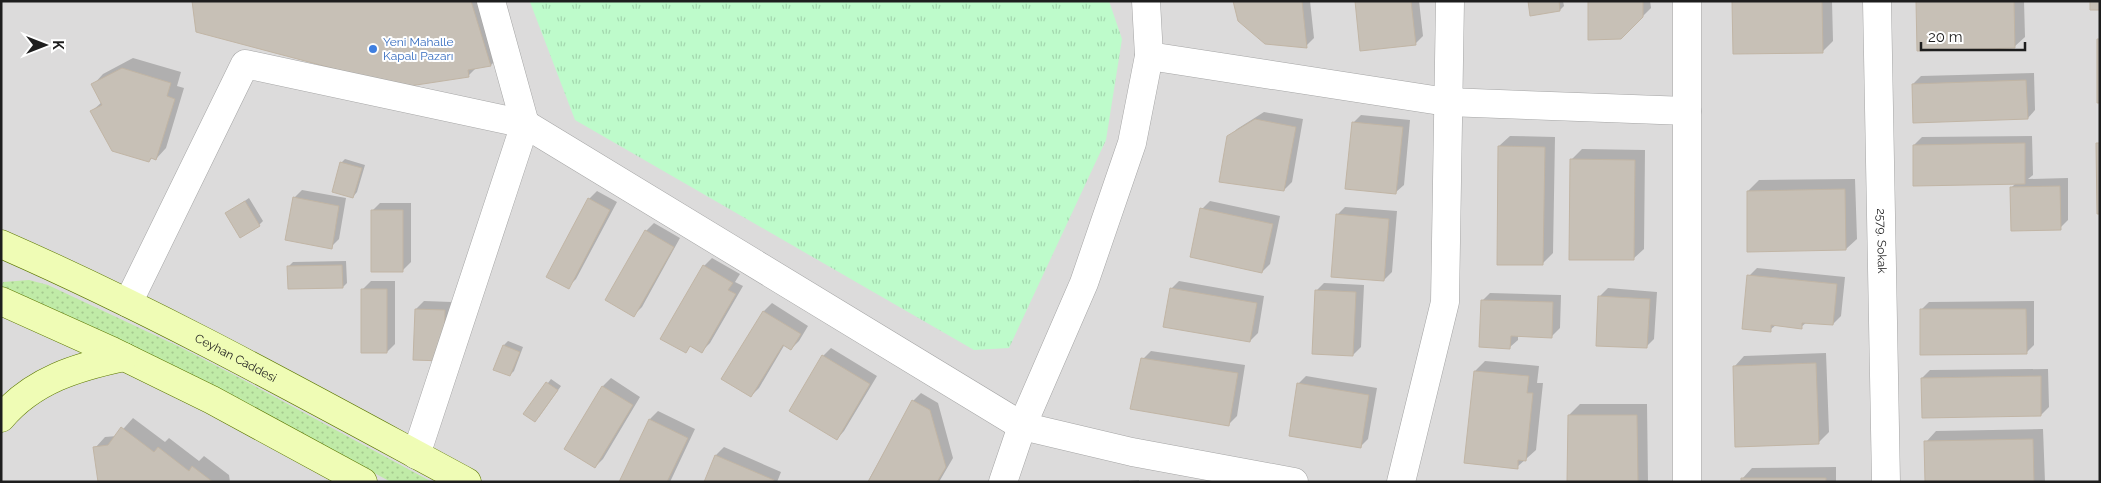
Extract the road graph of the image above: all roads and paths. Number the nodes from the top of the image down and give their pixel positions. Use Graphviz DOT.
graph roads {
  1 [pos="491,1"];
  2 [pos="1146,1"];
  3 [pos="1450,1"];
  4 [pos="1687,1"];
  5 [pos="1877,1"];
  6 [pos="1149,56"];
  7 [pos="1447,102"];
  8 [pos="1687,110"];
  9 [pos="525,124"];
  10 [pos="1,244"];
  11 [pos="1,302"];
  12 [pos="128,303"];
  13 [pos="124,357"];
  14 [pos="1,418"];
  15 [pos="1022,426"];
  16 [pos="416,454"];
  17 [pos="363,482"];
  18 [pos="467,482"];
  19 [pos="1003,482"];
  20 [pos="1294,482"];
  21 [pos="1401,482"];
  22 [pos="1687,482"];
  23 [pos="1886,482"];
  1 -- 9 [label="street"];
  2 -- 6 [label="street"];
  3 -- 7 [label="street"];
  4 -- 8 [label="street"];
  5 -- 23 [label="street, 2579. Sokak"];
  6 -- 7 [label="street"];
  6 -- 15 [label="street"];
  7 -- 8 [label="street"];
  7 -- 21 [label="street"];
  8 -- 22 [label="street"];
  9 -- 12 [label="street"];
  9 -- 15 [label="street"];
  9 -- 16 [label="street"];
  10 -- 12 [label="street, Ceyhan Caddesi"];
  11 -- 13 [label="street"];
  12 -- 16 [label="street, Ceyhan Caddesi"];
  13 -- 14 [label="street"];
  13 -- 17 [label="street"];
  15 -- 19 [label="street"];
  15 -- 20 [label="street"];
  16 -- 18 [label="street, Ceyhan Caddesi"];
}
